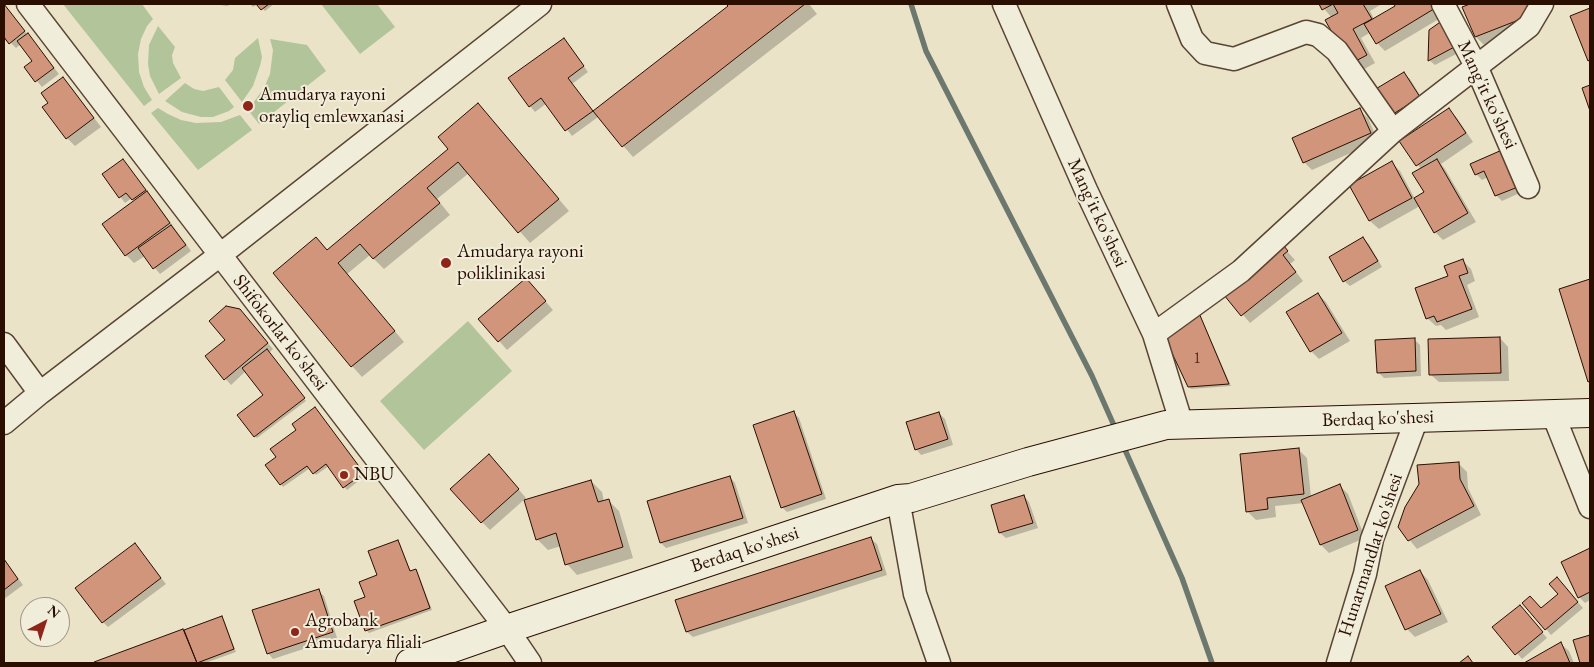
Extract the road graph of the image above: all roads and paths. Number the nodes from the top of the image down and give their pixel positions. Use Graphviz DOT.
graph roads {
  1 [pos="28,4"];
  2 [pos="540,4"];
  3 [pos="1004,4"];
  4 [pos="1178,4"];
  5 [pos="1443,4"];
  6 [pos="1542,4"];
  7 [pos="1476,66"];
  8 [pos="1392,130"];
  9 [pos="1528,187"];
  10 [pos="220,255"];
  11 [pos="1154,334"];
  12 [pos="4,344"];
  13 [pos="40,393"];
  14 [pos="1590,412"];
  15 [pos="1553,414"];
  16 [pos="1417,418"];
  17 [pos="4,423"];
  18 [pos="1174,425"];
  19 [pos="898,499"];
  20 [pos="1590,507"];
  21 [pos="507,629"];
  22 [pos="410,663"];
  23 [pos="530,663"];
  24 [pos="940,663"];
  25 [pos="1338,663"];
  1 -- 10 [label="street, Shifokorlar ko'shesi"];
  2 -- 10 [label="street"];
  3 -- 11 [label="street, Mang'it ko'shesi"];
  4 -- 8 [label="street"];
  5 -- 7 [label="street, Mang'it ko'shesi"];
  6 -- 7 [label="street"];
  7 -- 8 [label="street"];
  7 -- 9 [label="street, Mang'it ko'shesi"];
  8 -- 11 [label="street"];
  10 -- 13 [label="street"];
  10 -- 21 [label="street, Shifokorlar ko'shesi"];
  11 -- 18 [label="street, Mang'it ko'shesi"];
  12 -- 13 [label="street"];
  13 -- 17 [label="street"];
  14 -- 15 [label="main road, Berdaq ko'shesi"];
  15 -- 16 [label="main road, Berdaq ko'shesi"];
  15 -- 20 [label="street"];
  16 -- 18 [label="main road, Berdaq ko'shesi"];
  16 -- 25 [label="street, Hunarmandlar ko'shesi"];
  18 -- 19 [label="main road, Berdaq ko'shesi"];
  19 -- 21 [label="main road, Berdaq ko'shesi"];
  19 -- 24 [label="street"];
  21 -- 22 [label="main road, Berdaq ko'shesi"];
  21 -- 23 [label="street, Shifokorlar ko'shesi"];
}
